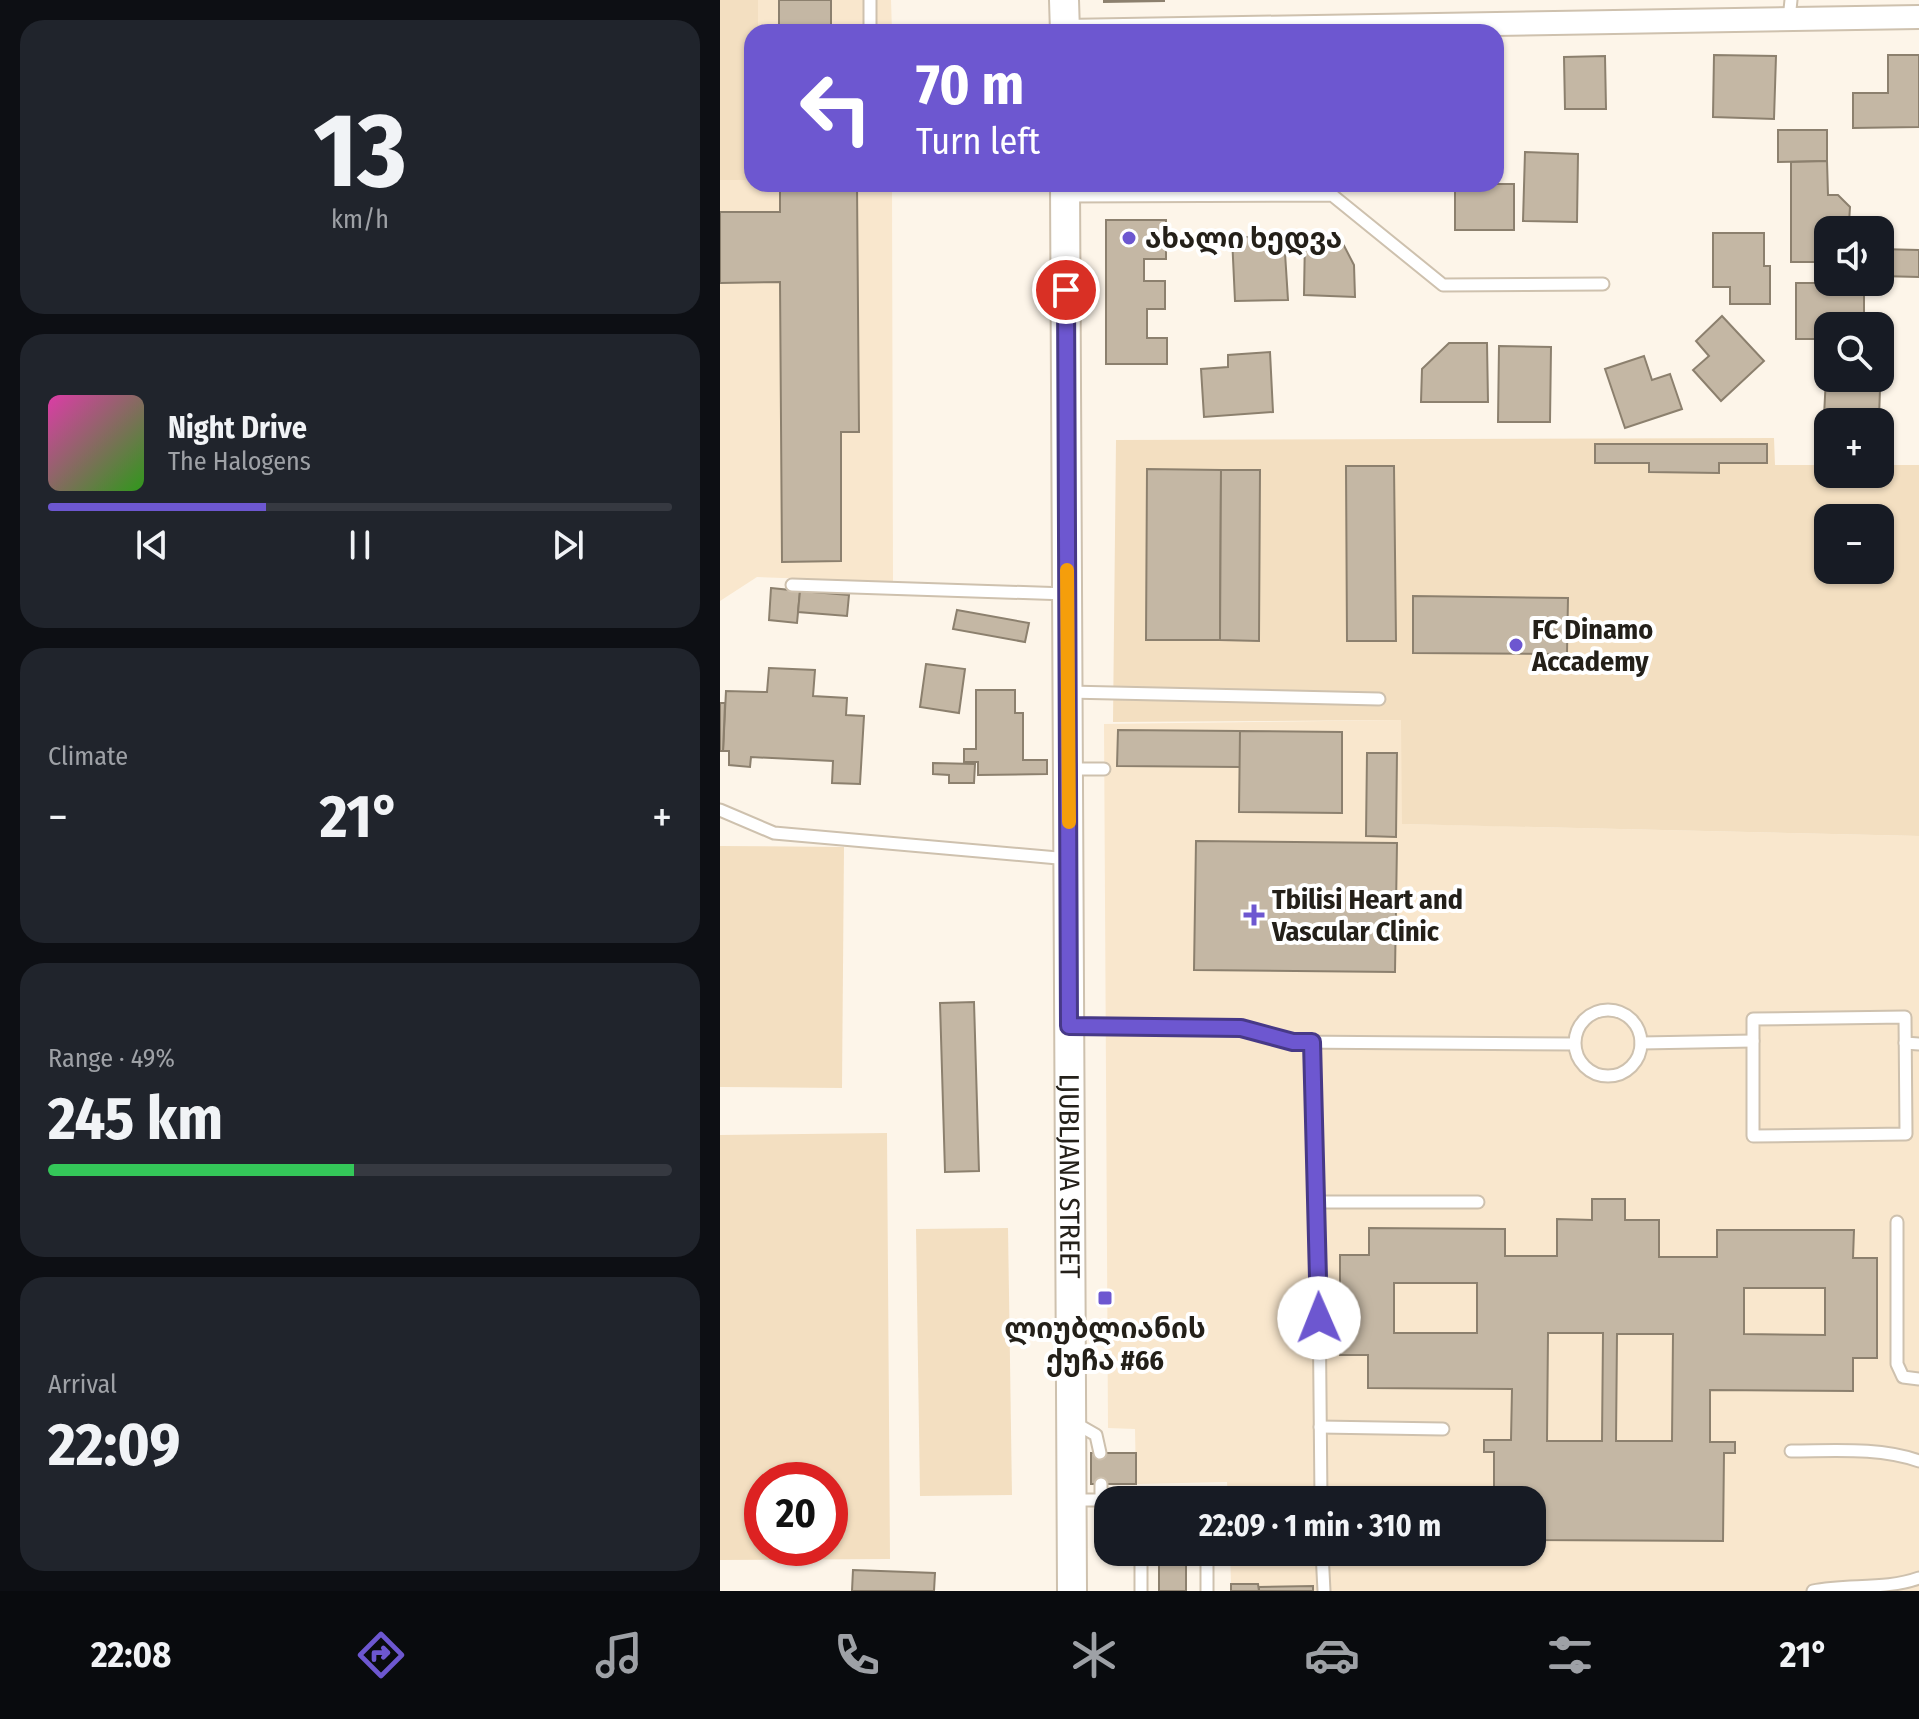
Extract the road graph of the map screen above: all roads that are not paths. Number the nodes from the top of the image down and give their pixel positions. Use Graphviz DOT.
graph roads {
  1 [pos="870,0"];
  2 [pos="1064,0"];
  3 [pos="1790,10"];
  4 [pos="1919,17"];
  5 [pos="870,24"];
  6 [pos="1065,24"];
  7 [pos="1329,24"];
  8 [pos="1065,192"];
  9 [pos="1172,192"];
  10 [pos="1603,284"];
  11 [pos="792,585"];
  12 [pos="1067,594"];
  13 [pos="1068,692"];
  14 [pos="1379,699"];
  15 [pos="1068,769"];
  16 [pos="1104,769"];
  17 [pos="720,810"];
  18 [pos="1069,859"];
  19 [pos="1069,1026"];
  20 [pos="1753,1041"];
  21 [pos="1312,1042"];
  22 [pos="1641,1043"];
  23 [pos="1905,1043"];
  24 [pos="1574,1044"];
  25 [pos="1919,1044"];
  26 [pos="1317,1202"];
  27 [pos="1478,1202"];
  28 [pos="1897,1222"];
  29 [pos="1919,1379"];
  30 [pos="1072,1421"];
  31 [pos="1320,1427"];
  32 [pos="1443,1429"];
  33 [pos="1791,1451"];
  34 [pos="1100,1453"];
  35 [pos="1919,1461"];
  36 [pos="1321,1486"];
  37 [pos="1072,1500"];
  38 [pos="1094,1500"];
  39 [pos="1141,1566"];
  40 [pos="1207,1566"];
  41 [pos="1323,1566"];
  42 [pos="1919,1578"];
  43 [pos="1072,1591"];
  44 [pos="1141,1591"];
  45 [pos="1207,1591"];
  46 [pos="1324,1591"];
  47 [pos="1813,1591"];
  1 -- 5 [label="lane"];
  2 -- 6 [label="street"];
  3 -- 4 [label="street"];
  3 -- 7 [label="street"];
  8 -- 12 [label="street, LJUBLJANA STREET"];
  9 -- 10 [label="lane"];
  11 -- 12 [label="lane"];
  12 -- 13 [label="street, LJUBLJANA STREET"];
  13 -- 14 [label="lane"];
  13 -- 15 [label="street, LJUBLJANA STREET"];
  15 -- 16 [label="lane"];
  15 -- 18 [label="street, LJUBLJANA STREET"];
  17 -- 18 [label="lane"];
  18 -- 19 [label="street, LJUBLJANA STREET"];
  19 -- 21 [label="lane"];
  19 -- 30 [label="street, LJUBLJANA STREET"];
  20 -- 22 [label="lane"];
  20 -- 23 [label="lane"];
  20 -- 23 [label="lane"];
  21 -- 24 [label="lane"];
  21 -- 26 [label="lane"];
  22 -- 24 [label="lane"];
  22 -- 24 [label="lane"];
  23 -- 25 [label="lane"];
  26 -- 27 [label="lane"];
  26 -- 31 [label="lane"];
  28 -- 29 [label="lane"];
  30 -- 34 [label="lane"];
  30 -- 37 [label="street, LJUBLJANA STREET"];
  31 -- 32 [label="lane"];
  31 -- 36 [label="lane"];
  33 -- 35 [label="lane"];
  37 -- 38 [label="lane"];
  37 -- 43 [label="street, LJUBLJANA STREET"];
  39 -- 44 [label="lane"];
  40 -- 45 [label="lane"];
  41 -- 46 [label="lane"];
  42 -- 47 [label="lane"];
}
